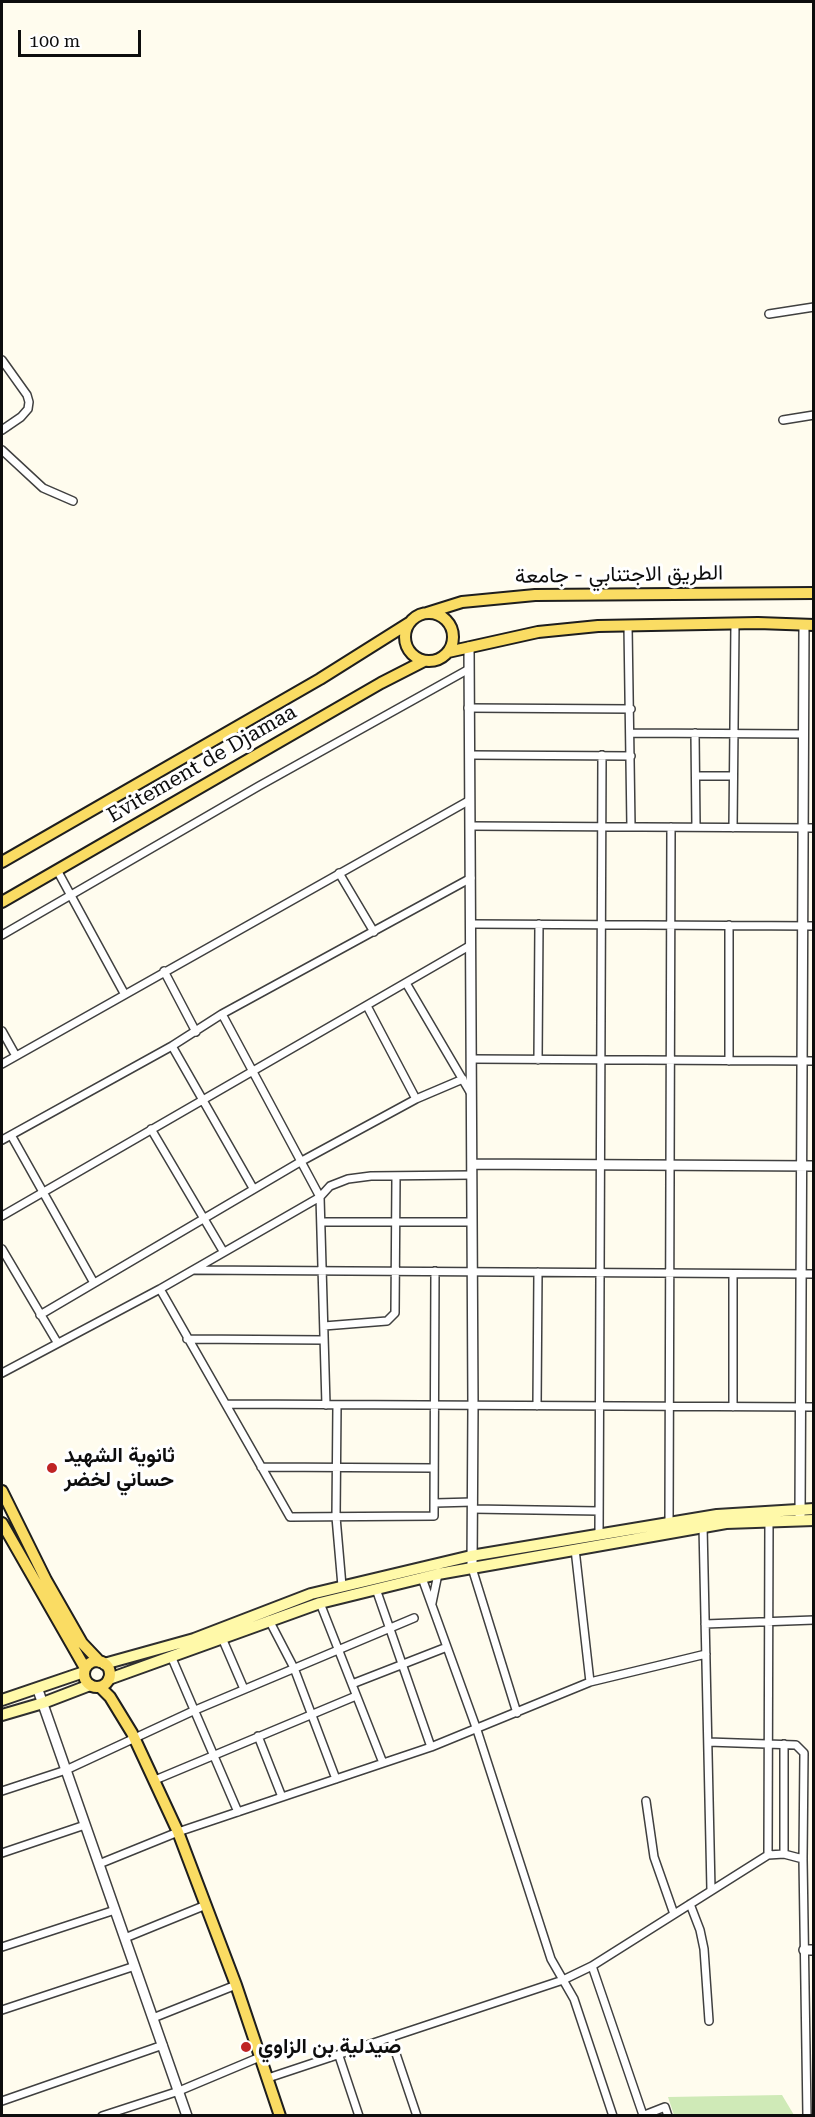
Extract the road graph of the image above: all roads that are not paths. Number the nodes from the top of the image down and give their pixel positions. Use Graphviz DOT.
graph roads {
  1 [pos="813,307"];
  2 [pos="769,314"];
  3 [pos="2,360"];
  4 [pos="813,415"];
  5 [pos="783,420"];
  6 [pos="2,430"];
  7 [pos="2,450"];
  8 [pos="73,501"];
  9 [pos="813,593"];
  10 [pos="427,613"];
  11 [pos="409,623"];
  12 [pos="735,624"];
  13 [pos="809,625"];
  14 [pos="628,626"];
  15 [pos="469,647"];
  16 [pos="448,652"];
  17 [pos="424,661"];
  18 [pos="469,669"];
  19 [pos="468,708"];
  20 [pos="631,709"];
  21 [pos="631,733"];
  22 [pos="695,733"];
  23 [pos="732,733"];
  24 [pos="804,734"];
  25 [pos="470,755"];
  26 [pos="602,756"];
  27 [pos="631,756"];
  28 [pos="696,776"];
  29 [pos="733,776"];
  30 [pos="470,800"];
  31 [pos="470,826"];
  32 [pos="602,827"];
  33 [pos="631,827"];
  34 [pos="671,827"];
  35 [pos="696,827"];
  36 [pos="734,828"];
  37 [pos="808,828"];
  38 [pos="2,862"];
  39 [pos="57,870"];
  40 [pos="339,873"];
  41 [pos="471,878"];
  42 [pos="70,895"];
  43 [pos="2,902"];
  44 [pos="471,924"];
  45 [pos="538,924"];
  46 [pos="601,925"];
  47 [pos="671,925"];
  48 [pos="729,925"];
  49 [pos="803,926"];
  50 [pos="813,926"];
  51 [pos="374,932"];
  52 [pos="2,935"];
  53 [pos="471,945"];
  54 [pos="164,971"];
  55 [pos="406,983"];
  56 [pos="124,993"];
  57 [pos="367,1006"];
  58 [pos="222,1014"];
  59 [pos="2,1031"];
  60 [pos="196,1032"];
  61 [pos="172,1046"];
  62 [pos="16,1056"];
  63 [pos="472,1059"];
  64 [pos="538,1060"];
  65 [pos="601,1060"];
  66 [pos="671,1060"];
  67 [pos="729,1061"];
  68 [pos="802,1061"];
  69 [pos="813,1061"];
  70 [pos="2,1064"];
  71 [pos="252,1072"];
  72 [pos="463,1079"];
  73 [pos="472,1094"];
  74 [pos="417,1099"];
  75 [pos="202,1100"];
  76 [pos="151,1129"];
  77 [pos="11,1135"];
  78 [pos="2,1140"];
  79 [pos="300,1162"];
  80 [pos="472,1164"];
  81 [pos="600,1165"];
  82 [pos="670,1165"];
  83 [pos="802,1166"];
  84 [pos="813,1166"];
  85 [pos="472,1175"];
  86 [pos="396,1177"];
  87 [pos="253,1188"];
  88 [pos="42,1193"];
  89 [pos="320,1197"];
  90 [pos="2,1216"];
  91 [pos="201,1218"];
  92 [pos="321,1222"];
  93 [pos="395,1222"];
  94 [pos="472,1222"];
  95 [pos="2,1249"];
  96 [pos="223,1251"];
  97 [pos="194,1270"];
  98 [pos="322,1271"];
  99 [pos="395,1271"];
  100 [pos="435,1272"];
  101 [pos="472,1272"];
  102 [pos="538,1272"];
  103 [pos="600,1272"];
  104 [pos="670,1273"];
  105 [pos="733,1274"];
  106 [pos="801,1274"];
  107 [pos="813,1274"];
  108 [pos="94,1283"];
  109 [pos="160,1289"];
  110 [pos="40,1315"];
  111 [pos="324,1326"];
  112 [pos="187,1339"];
  113 [pos="324,1340"];
  114 [pos="57,1342"];
  115 [pos="2,1373"];
  116 [pos="227,1404"];
  117 [pos="326,1404"];
  118 [pos="337,1405"];
  119 [pos="433,1405"];
  120 [pos="473,1406"];
  121 [pos="537,1406"];
  122 [pos="599,1406"];
  123 [pos="669,1406"];
  124 [pos="733,1407"];
  125 [pos="801,1407"];
  126 [pos="813,1407"];
  127 [pos="261,1467"];
  128 [pos="336,1467"];
  129 [pos="433,1468"];
  130 [pos="2,1491"];
  131 [pos="435,1503"];
  132 [pos="473,1506"];
  133 [pos="813,1509"];
  134 [pos="599,1511"];
  135 [pos="800,1515"];
  136 [pos="769,1516"];
  137 [pos="336,1517"];
  138 [pos="813,1520"];
  139 [pos="703,1522"];
  140 [pos="2,1523"];
  141 [pos="669,1523"];
  142 [pos="599,1534"];
  143 [pos="575,1550"];
  144 [pos="471,1556"];
  145 [pos="472,1568"];
  146 [pos="421,1573"];
  147 [pos="438,1574"];
  148 [pos="342,1586"];
  149 [pos="376,1589"];
  150 [pos="320,1603"];
  151 [pos="432,1605"];
  152 [pos="414,1618"];
  153 [pos="269,1620"];
  154 [pos="813,1620"];
  155 [pos="769,1621"];
  156 [pos="705,1624"];
  157 [pos="389,1629"];
  158 [pos="222,1638"];
  159 [pos="447,1647"];
  160 [pos="339,1649"];
  161 [pos="706,1654"];
  162 [pos="171,1656"];
  163 [pos="102,1663"];
  164 [pos="401,1664"];
  165 [pos="294,1668"];
  166 [pos="85,1670"];
  167 [pos="590,1682"];
  168 [pos="101,1683"];
  169 [pos="352,1684"];
  170 [pos="244,1689"];
  171 [pos="38,1690"];
  172 [pos="356,1696"];
  173 [pos="2,1700"];
  174 [pos="43,1703"];
  175 [pos="193,1711"];
  176 [pos="517,1713"];
  177 [pos="2,1715"];
  178 [pos="311,1715"];
  179 [pos="477,1730"];
  180 [pos="134,1736"];
  181 [pos="258,1736"];
  182 [pos="708,1743"];
  183 [pos="768,1743"];
  184 [pos="784,1744"];
  185 [pos="431,1747"];
  186 [pos="214,1754"];
  187 [pos="383,1763"];
  188 [pos="66,1770"];
  189 [pos="336,1779"];
  190 [pos="155,1780"];
  191 [pos="2,1791"];
  192 [pos="282,1797"];
  193 [pos="646,1801"];
  194 [pos="238,1812"];
  195 [pos="803,1820"];
  196 [pos="813,1820"];
  197 [pos="85,1825"];
  198 [pos="178,1832"];
  199 [pos="2,1854"];
  200 [pos="784,1854"];
  201 [pos="768,1855"];
  202 [pos="803,1859"];
  203 [pos="99,1864"];
  204 [pos="711,1890"];
  205 [pos="690,1904"];
  206 [pos="206,1905"];
  207 [pos="115,1910"];
  208 [pos="674,1914"];
  209 [pos="125,1938"];
  210 [pos="2,1947"];
  211 [pos="809,1950"];
  212 [pos="592,1965"];
  213 [pos="135,1966"];
  214 [pos="563,1980"];
  215 [pos="236,1985"];
  216 [pos="2,2010"];
  217 [pos="153,2018"];
  218 [pos="709,2021"];
  219 [pos="391,2039"];
  220 [pos="163,2045"];
  221 [pos="339,2056"];
  222 [pos="260,2057"];
  223 [pos="268,2078"];
  224 [pos="179,2091"];
  225 [pos="2,2101"];
  226 [pos="102,2115"];
  227 [pos="187,2115"];
  228 [pos="280,2115"];
  229 [pos="359,2115"];
  230 [pos="417,2115"];
  231 [pos="612,2115"];
  232 [pos="643,2115"];
  233 [pos="668,2115"];
  234 [pos="807,2115"];
  1 -- 2 [label="street"];
  3 -- 6 [label="street"];
  4 -- 5 [label="street"];
  7 -- 8 [label="street"];
  9 -- 10 [label="main road, الطريق الاجتنابي - جامعة"];
  10 -- 11 [label="main road"];
  10 -- 16 [label="main road"];
  11 -- 17 [label="main road"];
  11 -- 38 [label="main road, Evitement de Djamaa"];
  12 -- 13 [label="main road"];
  12 -- 14 [label="main road"];
  12 -- 23 [label="street"];
  13 -- 24 [label="street"];
  14 -- 15 [label="main road"];
  14 -- 20 [label="street"];
  15 -- 16 [label="main road"];
  15 -- 18 [label="street"];
  16 -- 17 [label="main road"];
  17 -- 39 [label="main road, Evitement de Djamaa"];
  18 -- 19 [label="street"];
  18 -- 42 [label="street"];
  19 -- 20 [label="street"];
  19 -- 25 [label="street"];
  20 -- 21 [label="street"];
  21 -- 22 [label="street"];
  21 -- 27 [label="street"];
  22 -- 23 [label="street"];
  22 -- 28 [label="street"];
  23 -- 24 [label="street"];
  23 -- 29 [label="street"];
  24 -- 37 [label="street"];
  25 -- 26 [label="street"];
  25 -- 30 [label="street"];
  26 -- 27 [label="street"];
  26 -- 32 [label="street"];
  27 -- 33 [label="street"];
  28 -- 29 [label="street"];
  28 -- 35 [label="street"];
  29 -- 36 [label="street"];
  30 -- 31 [label="street"];
  30 -- 40 [label="street"];
  31 -- 32 [label="street"];
  31 -- 41 [label="street"];
  32 -- 33 [label="street"];
  32 -- 46 [label="street"];
  33 -- 34 [label="street"];
  34 -- 35 [label="street"];
  34 -- 47 [label="street"];
  35 -- 36 [label="street"];
  36 -- 37 [label="street"];
  37 -- 49 [label="street"];
  39 -- 42 [label="street"];
  39 -- 43 [label="main road, Evitement de Djamaa"];
  40 -- 51 [label="street"];
  40 -- 54 [label="street"];
  41 -- 44 [label="street"];
  41 -- 51 [label="street"];
  42 -- 52 [label="street"];
  42 -- 56 [label="street"];
  44 -- 45 [label="street"];
  44 -- 53 [label="street"];
  45 -- 46 [label="street"];
  45 -- 64 [label="street"];
  46 -- 47 [label="street"];
  46 -- 65 [label="street"];
  47 -- 48 [label="street"];
  47 -- 66 [label="street"];
  48 -- 49 [label="street"];
  48 -- 67 [label="street"];
  49 -- 50 [label="street"];
  49 -- 68 [label="street"];
  51 -- 58 [label="street"];
  53 -- 55 [label="street"];
  53 -- 63 [label="street"];
  54 -- 56 [label="street"];
  54 -- 60 [label="street"];
  55 -- 57 [label="street"];
  55 -- 72 [label="street"];
  56 -- 62 [label="street"];
  57 -- 71 [label="street"];
  57 -- 74 [label="street"];
  58 -- 60 [label="street"];
  58 -- 71 [label="street"];
  59 -- 62 [label="street"];
  60 -- 61 [label="street"];
  61 -- 75 [label="street"];
  61 -- 77 [label="street"];
  62 -- 70 [label="street"];
  63 -- 64 [label="street"];
  63 -- 73 [label="street"];
  64 -- 65 [label="street"];
  65 -- 66 [label="street"];
  65 -- 81 [label="street"];
  66 -- 67 [label="street"];
  66 -- 82 [label="street"];
  67 -- 68 [label="street"];
  68 -- 69 [label="street"];
  68 -- 83 [label="street"];
  71 -- 75 [label="street"];
  71 -- 79 [label="street"];
  72 -- 73 [label="street"];
  72 -- 74 [label="street"];
  73 -- 80 [label="street"];
  74 -- 79 [label="street"];
  75 -- 76 [label="street"];
  75 -- 87 [label="street"];
  76 -- 88 [label="street"];
  76 -- 91 [label="street"];
  77 -- 78 [label="street"];
  77 -- 88 [label="street"];
  79 -- 87 [label="street"];
  79 -- 89 [label="street"];
  80 -- 81 [label="street"];
  80 -- 85 [label="street"];
  81 -- 82 [label="street"];
  81 -- 103 [label="street"];
  82 -- 83 [label="street"];
  82 -- 104 [label="street"];
  83 -- 84 [label="street"];
  83 -- 106 [label="street"];
  85 -- 86 [label="street"];
  85 -- 94 [label="street"];
  86 -- 89 [label="street"];
  86 -- 93 [label="street"];
  87 -- 91 [label="street"];
  88 -- 90 [label="street"];
  88 -- 108 [label="street"];
  89 -- 92 [label="street"];
  89 -- 96 [label="street"];
  91 -- 96 [label="street"];
  91 -- 108 [label="street"];
  92 -- 93 [label="street"];
  92 -- 98 [label="street"];
  93 -- 94 [label="street"];
  93 -- 99 [label="street"];
  94 -- 101 [label="street"];
  95 -- 110 [label="street"];
  96 -- 97 [label="street"];
  97 -- 98 [label="street"];
  97 -- 109 [label="street"];
  98 -- 99 [label="street"];
  98 -- 111 [label="street"];
  99 -- 100 [label="street"];
  99 -- 111 [label="street"];
  100 -- 101 [label="street"];
  100 -- 119 [label="street"];
  101 -- 102 [label="street"];
  101 -- 120 [label="street"];
  102 -- 103 [label="street"];
  102 -- 121 [label="street"];
  103 -- 104 [label="street"];
  103 -- 122 [label="street"];
  104 -- 105 [label="street"];
  104 -- 123 [label="street"];
  105 -- 106 [label="street"];
  105 -- 124 [label="street"];
  106 -- 107 [label="street"];
  106 -- 125 [label="street"];
  108 -- 110 [label="street"];
  109 -- 112 [label="street"];
  109 -- 114 [label="street"];
  110 -- 114 [label="street"];
  111 -- 113 [label="street"];
  112 -- 113 [label="street"];
  112 -- 116 [label="street"];
  113 -- 117 [label="street"];
  114 -- 115 [label="street"];
  116 -- 117 [label="street"];
  116 -- 127 [label="street"];
  117 -- 118 [label="street"];
  118 -- 119 [label="street"];
  118 -- 128 [label="street"];
  119 -- 120 [label="street"];
  119 -- 129 [label="street"];
  120 -- 121 [label="street"];
  120 -- 132 [label="street"];
  121 -- 122 [label="street"];
  122 -- 123 [label="street"];
  122 -- 134 [label="street"];
  123 -- 124 [label="street"];
  123 -- 141 [label="street"];
  124 -- 125 [label="street"];
  125 -- 126 [label="street"];
  125 -- 135 [label="street"];
  127 -- 128 [label="street"];
  127 -- 137 [label="street"];
  128 -- 129 [label="street"];
  128 -- 137 [label="street"];
  129 -- 131 [label="street"];
  130 -- 163 [label="main road"];
  131 -- 132 [label="street"];
  131 -- 137 [label="street"];
  132 -- 134 [label="street"];
  132 -- 144 [label="street"];
  133 -- 135 [label="main road"];
  134 -- 142 [label="street"];
  135 -- 136 [label="main road"];
  135 -- 138 [label="main road"];
  136 -- 139 [label="main road"];
  136 -- 155 [label="street"];
  137 -- 148 [label="street"];
  139 -- 141 [label="main road"];
  139 -- 143 [label="main road"];
  139 -- 156 [label="street"];
  140 -- 166 [label="main road"];
  141 -- 142 [label="main road"];
  142 -- 144 [label="main road"];
  143 -- 145 [label="main road"];
  143 -- 167 [label="street"];
  144 -- 145 [label="street"];
  144 -- 146 [label="main road"];
  145 -- 147 [label="main road"];
  145 -- 176 [label="street"];
  146 -- 147 [label="main road"];
  146 -- 148 [label="main road"];
  146 -- 149 [label="main road"];
  146 -- 151 [label="street"];
  147 -- 151 [label="street"];
  148 -- 163 [label="main road"];
  149 -- 150 [label="main road"];
  149 -- 157 [label="street"];
  150 -- 153 [label="main road"];
  150 -- 160 [label="street"];
  151 -- 159 [label="street"];
  152 -- 157 [label="street"];
  153 -- 158 [label="main road"];
  153 -- 165 [label="street"];
  154 -- 155 [label="street"];
  155 -- 156 [label="street"];
  155 -- 183 [label="street"];
  156 -- 161 [label="street"];
  157 -- 160 [label="street"];
  157 -- 164 [label="street"];
  158 -- 162 [label="main road"];
  158 -- 170 [label="street"];
  159 -- 164 [label="street"];
  159 -- 179 [label="street"];
  160 -- 165 [label="street"];
  160 -- 169 [label="street"];
  161 -- 167 [label="street"];
  161 -- 182 [label="street"];
  162 -- 168 [label="main road"];
  162 -- 175 [label="street"];
  163 -- 166 [label="main road"];
  163 -- 168 [label="main road"];
  164 -- 169 [label="street"];
  164 -- 185 [label="street"];
  165 -- 170 [label="street"];
  165 -- 178 [label="street"];
  166 -- 168 [label="main road"];
  166 -- 171 [label="main road"];
  167 -- 176 [label="street"];
  168 -- 174 [label="main road"];
  168 -- 180 [label="main road"];
  169 -- 172 [label="street"];
  170 -- 175 [label="street"];
  171 -- 173 [label="main road"];
  171 -- 174 [label="street"];
  172 -- 178 [label="street"];
  172 -- 187 [label="street"];
  174 -- 177 [label="main road"];
  174 -- 188 [label="street"];
  175 -- 180 [label="street"];
  175 -- 186 [label="street"];
  176 -- 179 [label="street"];
  178 -- 181 [label="street"];
  178 -- 189 [label="street"];
  179 -- 185 [label="street"];
  179 -- 214 [label="street"];
  180 -- 188 [label="street"];
  180 -- 190 [label="main road"];
  181 -- 186 [label="street"];
  181 -- 192 [label="street"];
  182 -- 183 [label="street"];
  182 -- 204 [label="street"];
  183 -- 184 [label="street"];
  183 -- 201 [label="street"];
  184 -- 195 [label="street"];
  184 -- 200 [label="street"];
  185 -- 187 [label="street"];
  186 -- 190 [label="street"];
  186 -- 194 [label="street"];
  187 -- 189 [label="street"];
  188 -- 191 [label="street"];
  188 -- 197 [label="street"];
  189 -- 192 [label="street"];
  190 -- 198 [label="main road"];
  192 -- 194 [label="street"];
  193 -- 208 [label="street"];
  194 -- 198 [label="street"];
  195 -- 196 [label="street"];
  195 -- 202 [label="street"];
  197 -- 199 [label="street"];
  197 -- 203 [label="street"];
  198 -- 203 [label="street"];
  198 -- 206 [label="main road"];
  200 -- 201 [label="street"];
  200 -- 202 [label="street"];
  201 -- 204 [label="street"];
  202 -- 211 [label="street"];
  203 -- 207 [label="street"];
  204 -- 205 [label="street"];
  205 -- 208 [label="street"];
  205 -- 218 [label="street"];
  206 -- 209 [label="street"];
  206 -- 215 [label="main road"];
  207 -- 209 [label="street"];
  207 -- 210 [label="street"];
  208 -- 212 [label="street"];
  209 -- 213 [label="street"];
  211 -- 234 [label="street"];
  212 -- 214 [label="street"];
  212 -- 232 [label="street"];
  213 -- 216 [label="street"];
  213 -- 217 [label="street"];
  214 -- 219 [label="street"];
  214 -- 231 [label="street"];
  215 -- 217 [label="street"];
  215 -- 222 [label="main road"];
  217 -- 220 [label="street"];
  219 -- 221 [label="street"];
  219 -- 230 [label="street"];
  220 -- 224 [label="street"];
  220 -- 225 [label="street"];
  221 -- 223 [label="street"];
  221 -- 229 [label="street"];
  222 -- 223 [label="main road"];
  222 -- 224 [label="street"];
  223 -- 228 [label="main road"];
  224 -- 226 [label="street"];
  224 -- 227 [label="street"];
  232 -- 233 [label="street"];
}
